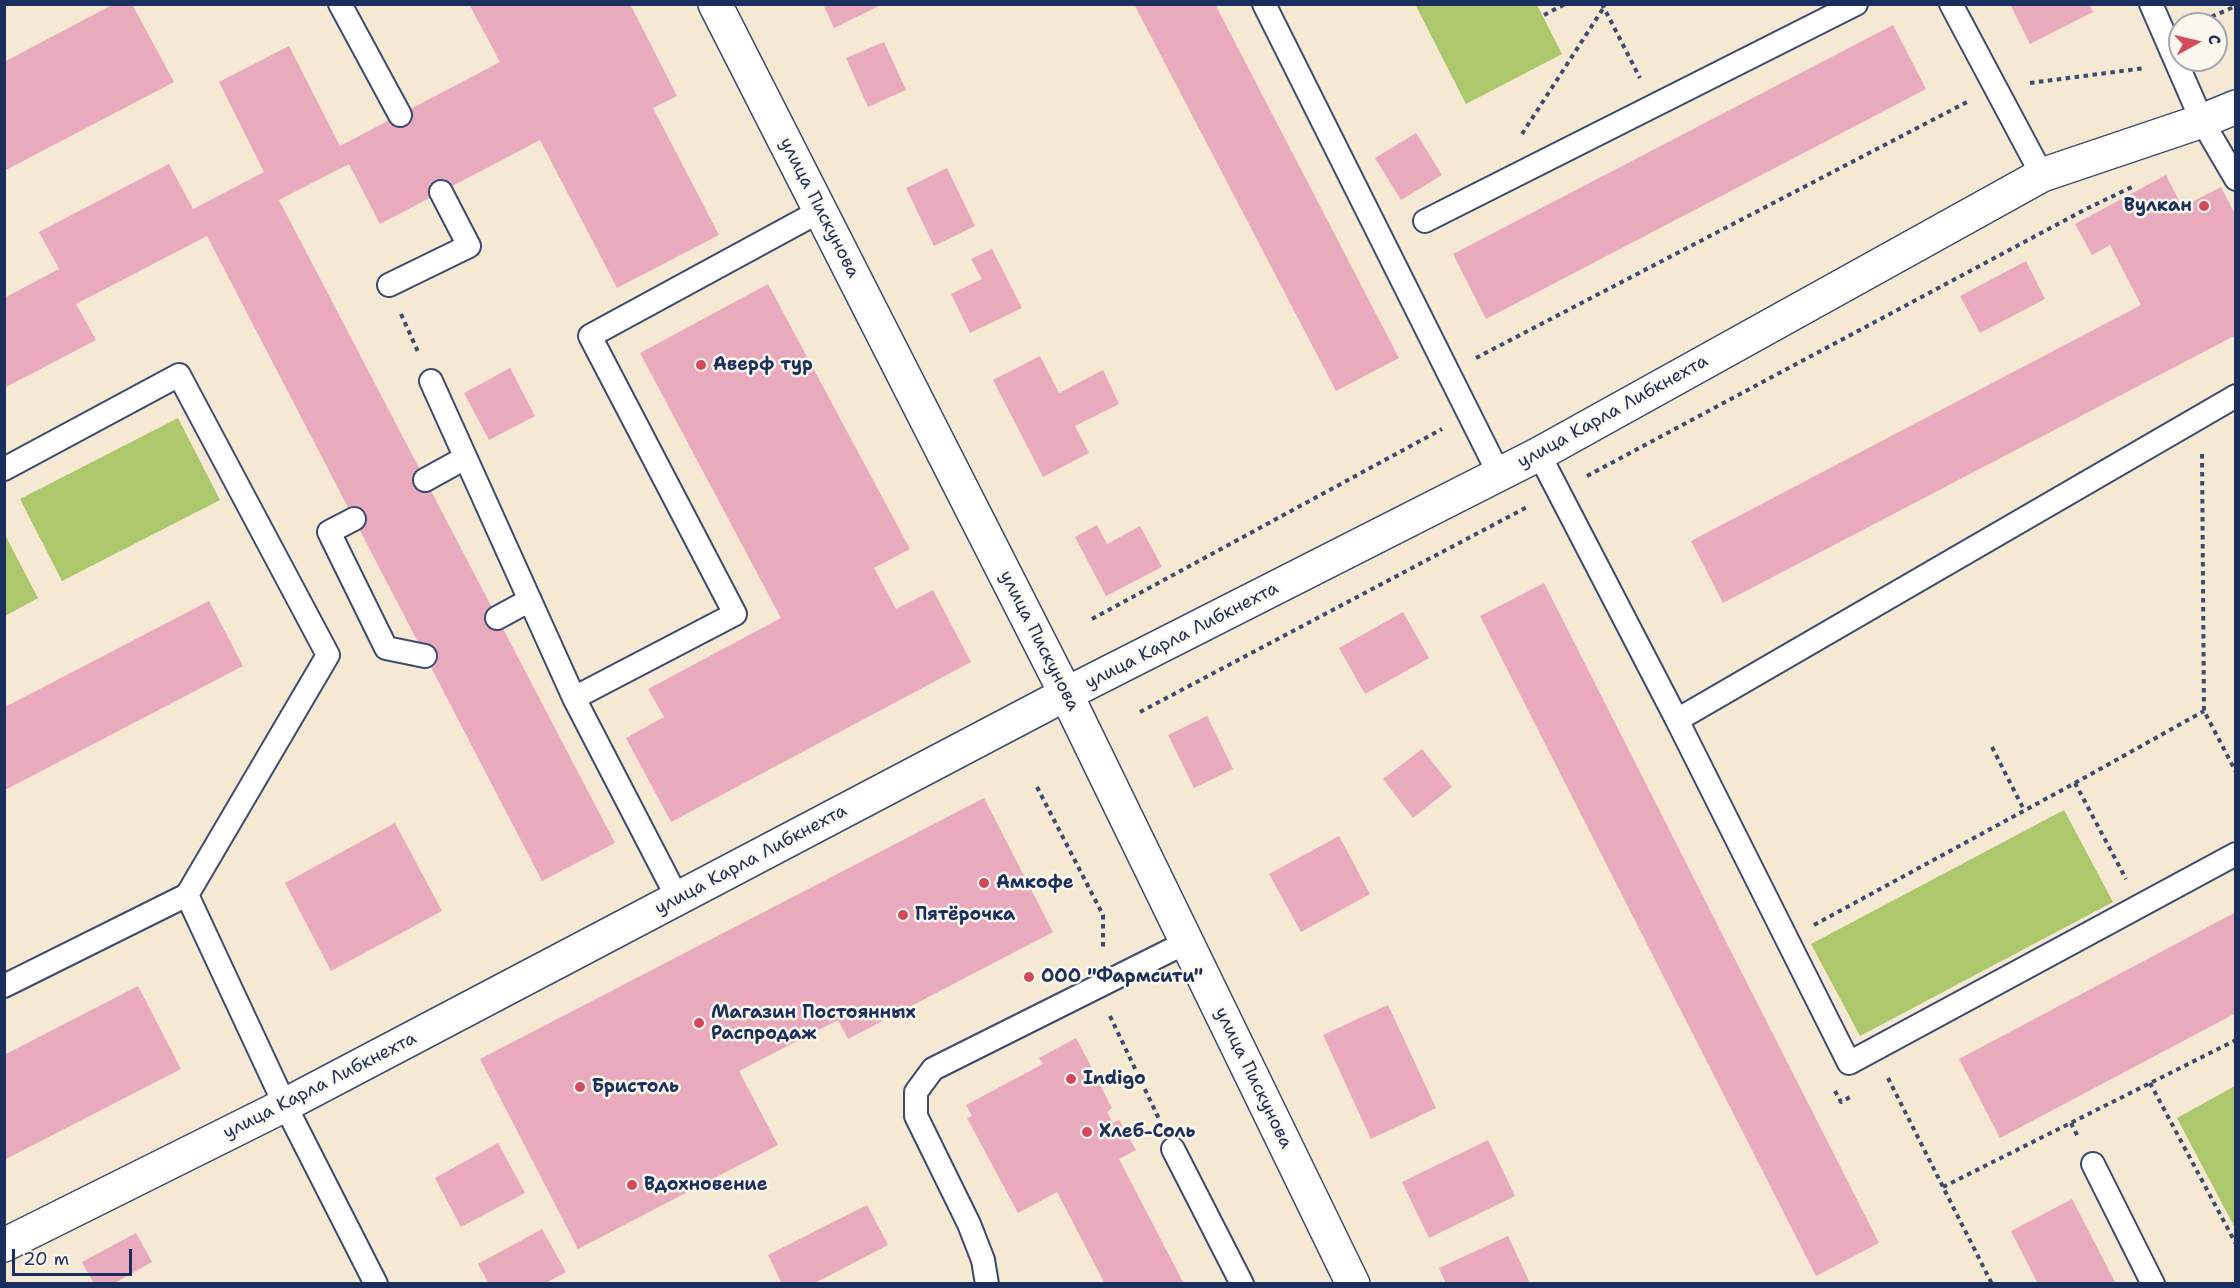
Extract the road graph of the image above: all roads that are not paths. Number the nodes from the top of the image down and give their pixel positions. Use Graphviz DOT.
graph roads {
  1 [pos="340,4"];
  2 [pos="715,4"];
  3 [pos="1264,4"];
  4 [pos="1856,4"];
  5 [pos="1951,4"];
  6 [pos="2151,4"];
  7 [pos="2235,107"];
  8 [pos="400,114"];
  9 [pos="2202,121"];
  10 [pos="2042,175"];
  11 [pos="2235,179"];
  12 [pos="441,192"];
  13 [pos="820,211"];
  14 [pos="1425,221"];
  15 [pos="389,285"];
  16 [pos="431,381"];
  17 [pos="2235,396"];
  18 [pos="1539,454"];
  19 [pos="465,458"];
  20 [pos="4,470"];
  21 [pos="1499,474"];
  22 [pos="425,480"];
  23 [pos="354,519"];
  24 [pos="530,600"];
  25 [pos="497,618"];
  26 [pos="425,656"];
  27 [pos="1066,694"];
  28 [pos="574,698"];
  29 [pos="1677,720"];
  30 [pos="2235,854"];
  31 [pos="187,895"];
  32 [pos="678,898"];
  33 [pos="1187,942"];
  34 [pos="4,986"];
  35 [pos="285,1105"];
  36 [pos="1173,1149"];
  37 [pos="2092,1164"];
  38 [pos="4,1245"];
  39 [pos="376,1284"];
  40 [pos="987,1284"];
  41 [pos="1242,1284"];
  42 [pos="1353,1284"];
  43 [pos="2153,1284"];
  1 -- 8 [label="lane"];
  2 -- 13 [label="street, улица Пискунова"];
  3 -- 21 [label="lane"];
  4 -- 14 [label="lane"];
  5 -- 10 [label="lane"];
  6 -- 9 [label="lane"];
  7 -- 9 [label="street, улица Карла Либкнехта"];
  9 -- 10 [label="street, улица Карла Либкнехта"];
  9 -- 11 [label="lane"];
  10 -- 18 [label="street, улица Карла Либкнехта"];
  12 -- 15 [label="lane"];
  13 -- 27 [label="street, улица Пискунова"];
  13 -- 28 [label="lane"];
  16 -- 19 [label="lane"];
  17 -- 29 [label="lane"];
  18 -- 21 [label="street, улица Карла Либкнехта"];
  18 -- 29 [label="lane"];
  19 -- 22 [label="lane"];
  19 -- 24 [label="lane"];
  20 -- 31 [label="lane"];
  21 -- 27 [label="street, улица Карла Либкнехта"];
  23 -- 26 [label="lane"];
  24 -- 25 [label="lane"];
  24 -- 28 [label="lane"];
  27 -- 32 [label="street, улица Карла Либкнехта"];
  27 -- 33 [label="street, улица Пискунова"];
  28 -- 32 [label="lane"];
  29 -- 30 [label="lane"];
  31 -- 34 [label="lane"];
  31 -- 35 [label="lane"];
  32 -- 35 [label="street, улица Карла Либкнехта"];
  33 -- 40 [label="lane"];
  33 -- 42 [label="street, улица Пискунова"];
  35 -- 38 [label="street, улица Карла Либкнехта"];
  35 -- 39 [label="lane"];
  36 -- 41 [label="lane"];
  37 -- 43 [label="lane"];
}
